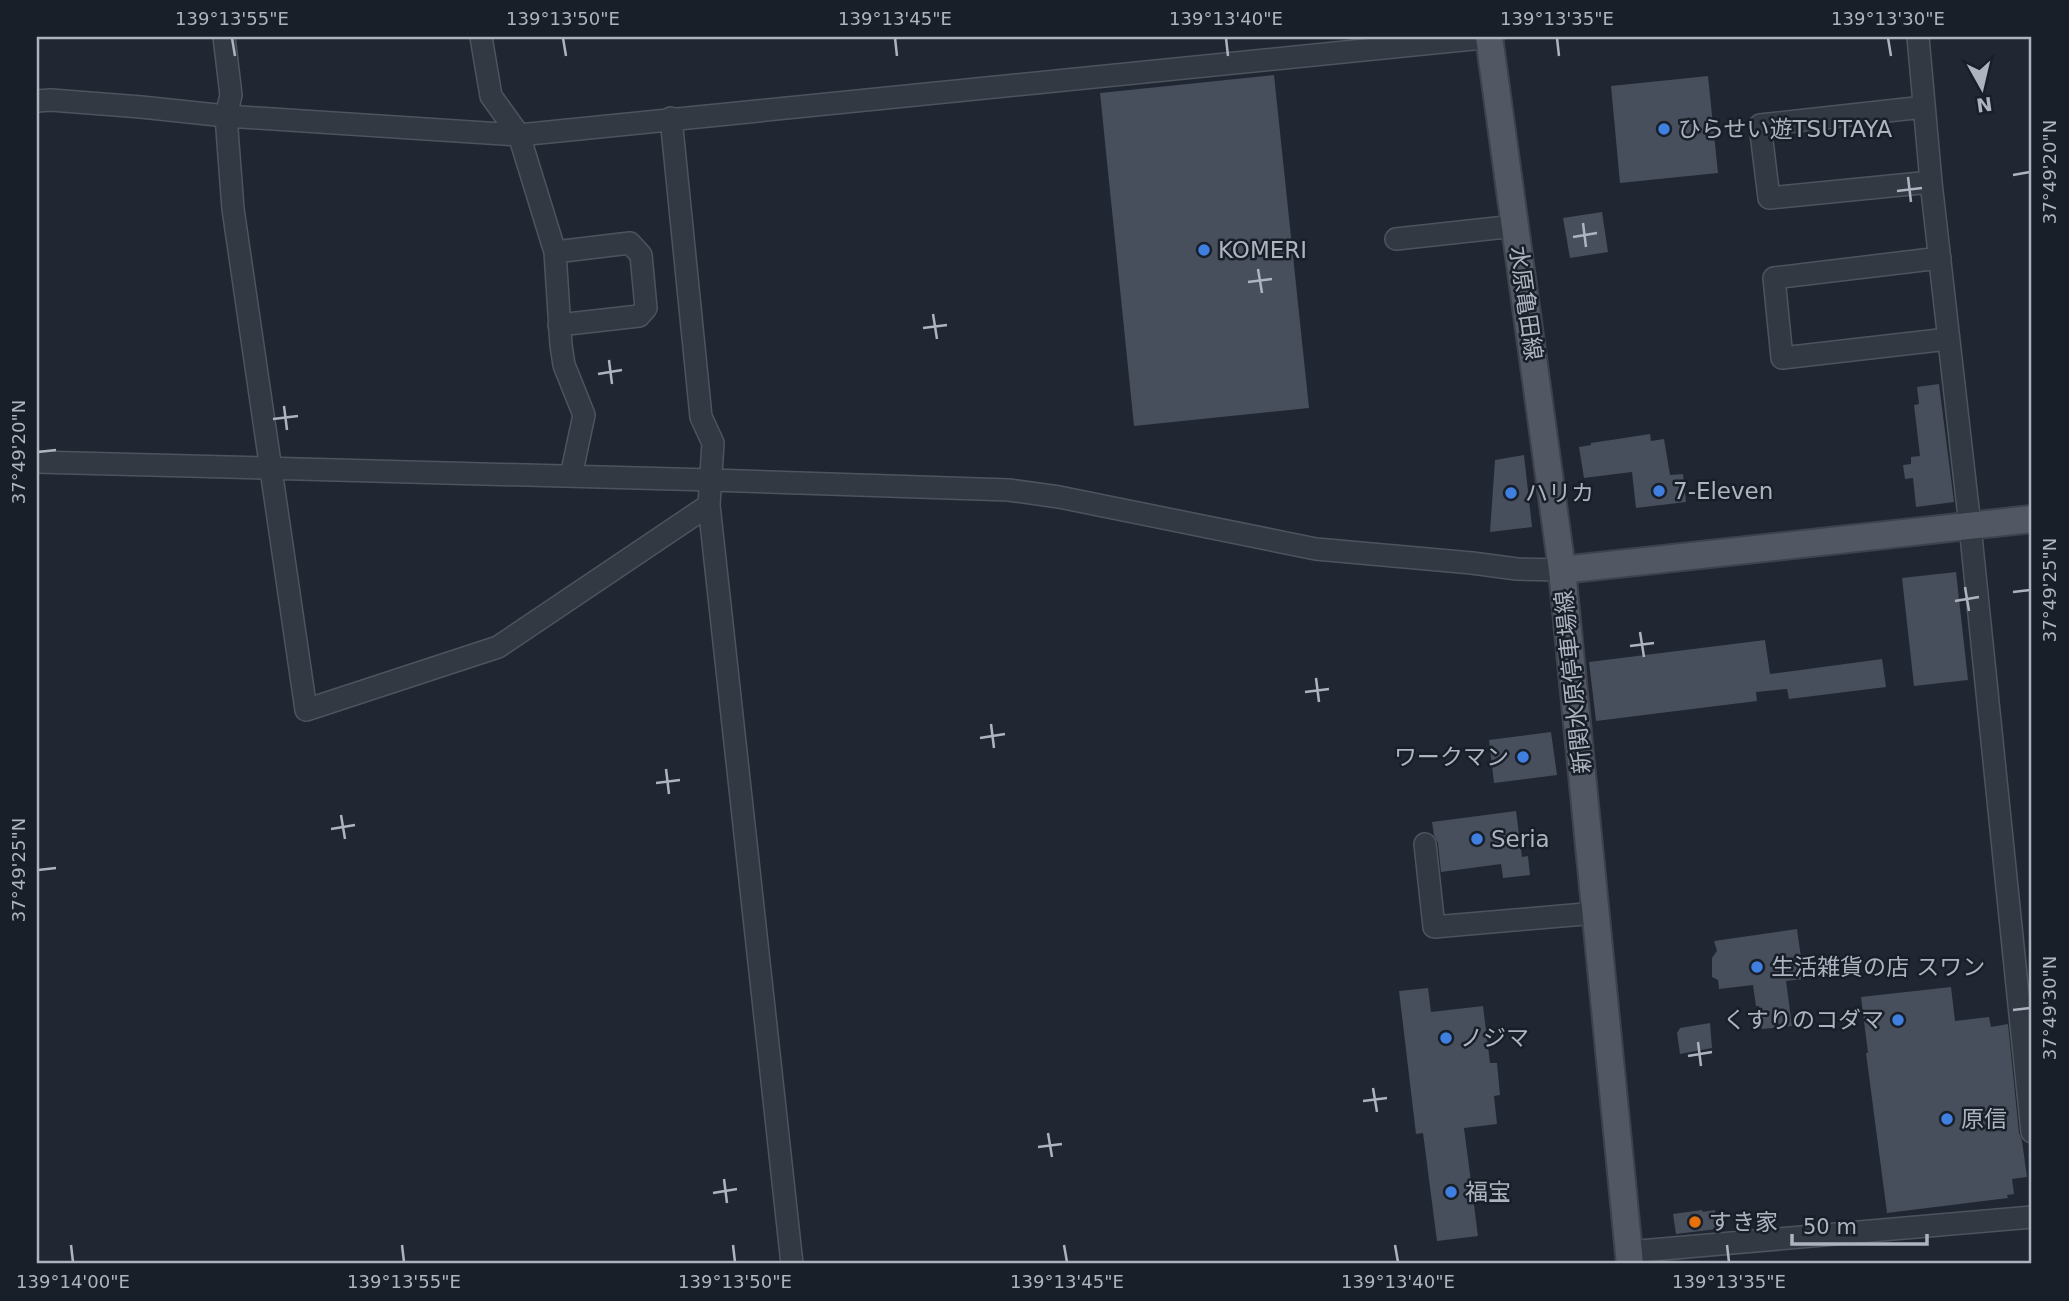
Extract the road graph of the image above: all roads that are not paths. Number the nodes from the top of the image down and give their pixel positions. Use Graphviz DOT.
graph roads {
  1 [pos="224,37"];
  2 [pos="481,37"];
  3 [pos="1490,37"];
  4 [pos="1918,37"];
  5 [pos="37,101"];
  6 [pos="1924,107"];
  7 [pos="226,116"];
  8 [pos="671,118"];
  9 [pos="519,135"];
  10 [pos="1931,182"];
  11 [pos="1515,226"];
  12 [pos="1396,239"];
  13 [pos="555,252"];
  14 [pos="1940,258"];
  15 [pos="559,325"];
  16 [pos="1948,339"];
  17 [pos="37,462"];
  18 [pos="270,468"];
  19 [pos="571,476"];
  20 [pos="711,480"];
  21 [pos="709,505"];
  22 [pos="2032,519"];
  23 [pos="1970,526"];
  24 [pos="1562,570"];
  25 [pos="1424,844"];
  26 [pos="1596,913"];
  27 [pos="2032,1132"];
  28 [pos="2032,1217"];
  29 [pos="1629,1258"];
  30 [pos="792,1264"];
  1 -- 7 [label="street"];
  2 -- 9 [label="street"];
  3 -- 8 [label="street"];
  3 -- 11 [label="main road, 水原亀田線"];
  4 -- 6 [label="street"];
  5 -- 7 [label="street"];
  6 -- 10 [label="street"];
  6 -- 10 [label="street"];
  7 -- 9 [label="street"];
  7 -- 18 [label="street"];
  8 -- 9 [label="street"];
  8 -- 20 [label="street"];
  9 -- 13 [label="street"];
  10 -- 14 [label="street"];
  11 -- 12 [label="street"];
  11 -- 24 [label="main road, 水原亀田線"];
  13 -- 15 [label="street"];
  13 -- 15 [label="street"];
  14 -- 16 [label="street"];
  14 -- 16 [label="street"];
  15 -- 19 [label="street"];
  16 -- 23 [label="street"];
  17 -- 18 [label="street"];
  18 -- 19 [label="street"];
  18 -- 21 [label="street"];
  19 -- 20 [label="street"];
  20 -- 21 [label="street"];
  20 -- 24 [label="street"];
  21 -- 30 [label="street"];
  22 -- 23 [label="main road, 新関水原停車場線"];
  23 -- 24 [label="main road, 新関水原停車場線"];
  23 -- 27 [label="street"];
  24 -- 26 [label="main road, 新関水原停車場線"];
  25 -- 26 [label="street"];
  26 -- 29 [label="main road, 新関水原停車場線"];
  28 -- 29 [label="street"];
}
